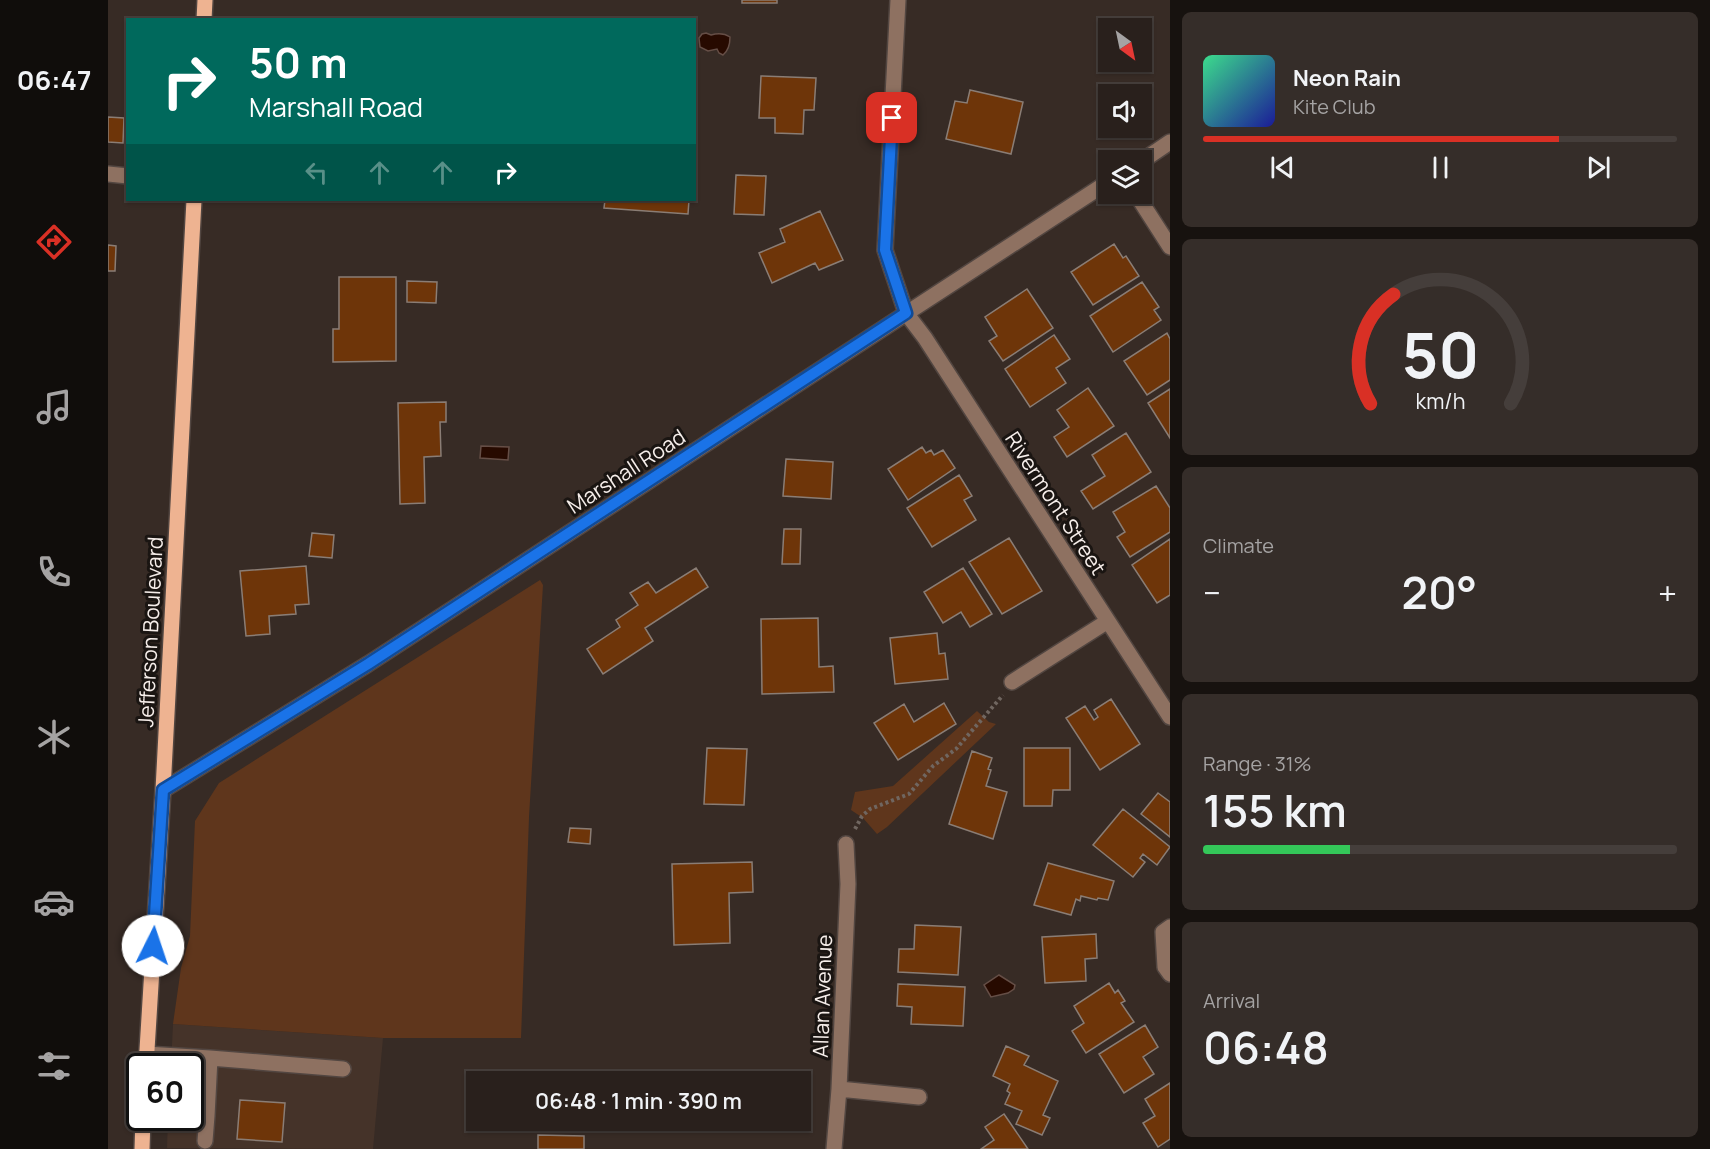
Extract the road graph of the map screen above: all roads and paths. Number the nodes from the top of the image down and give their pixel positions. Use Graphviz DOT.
graph roads {
  1 [pos="205,0"];
  2 [pos="898,0"];
  3 [pos="204,18"];
  4 [pos="1170,142"];
  5 [pos="1152,154"];
  6 [pos="108,174"];
  7 [pos="126,176"];
  8 [pos="1098,188"];
  9 [pos="194,201"];
  10 [pos="1142,204"];
  11 [pos="1170,247"];
  12 [pos="906,313"];
  13 [pos="1108,621"];
  14 [pos="1012,682"];
  15 [pos="1170,717"];
  16 [pos="163,790"];
  17 [pos="846,844"];
  18 [pos="1170,927"];
  19 [pos="1170,974"];
  20 [pos="146,1053"];
  21 [pos="204,1058"];
  22 [pos="210,1058"];
  23 [pos="343,1069"];
  24 [pos="839,1089"];
  25 [pos="919,1097"];
  26 [pos="204,1116"];
  27 [pos="207,1116"];
  28 [pos="143,1131"];
  29 [pos="205,1141"];
  30 [pos="142,1149"];
  31 [pos="834,1149"];
  1 -- 3 [label="main road"];
  2 -- 12 [label="street"];
  4 -- 5 [label="street"];
  6 -- 7 [label="street"];
  8 -- 12 [label="street, Marshall Road"];
  9 -- 16 [label="main road, Jefferson Boulevard"];
  10 -- 11 [label="street"];
  12 -- 13 [label="street, Rivermont Street"];
  12 -- 16 [label="street, Marshall Road"];
  13 -- 14 [label="street"];
  13 -- 15 [label="street, Rivermont Street"];
  14 -- 17 [label="path"];
  16 -- 20 [label="main road, Jefferson Boulevard"];
  17 -- 24 [label="street, Allan Avenue"];
  18 -- 19 [label="street"];
  21 -- 22 [label="street"];
  22 -- 23 [label="street"];
  22 -- 27 [label="street"];
  24 -- 25 [label="street"];
  24 -- 31 [label="street, Allan Avenue"];
  26 -- 27 [label="street"];
  27 -- 29 [label="street"];
  28 -- 30 [label="main road"];
}
